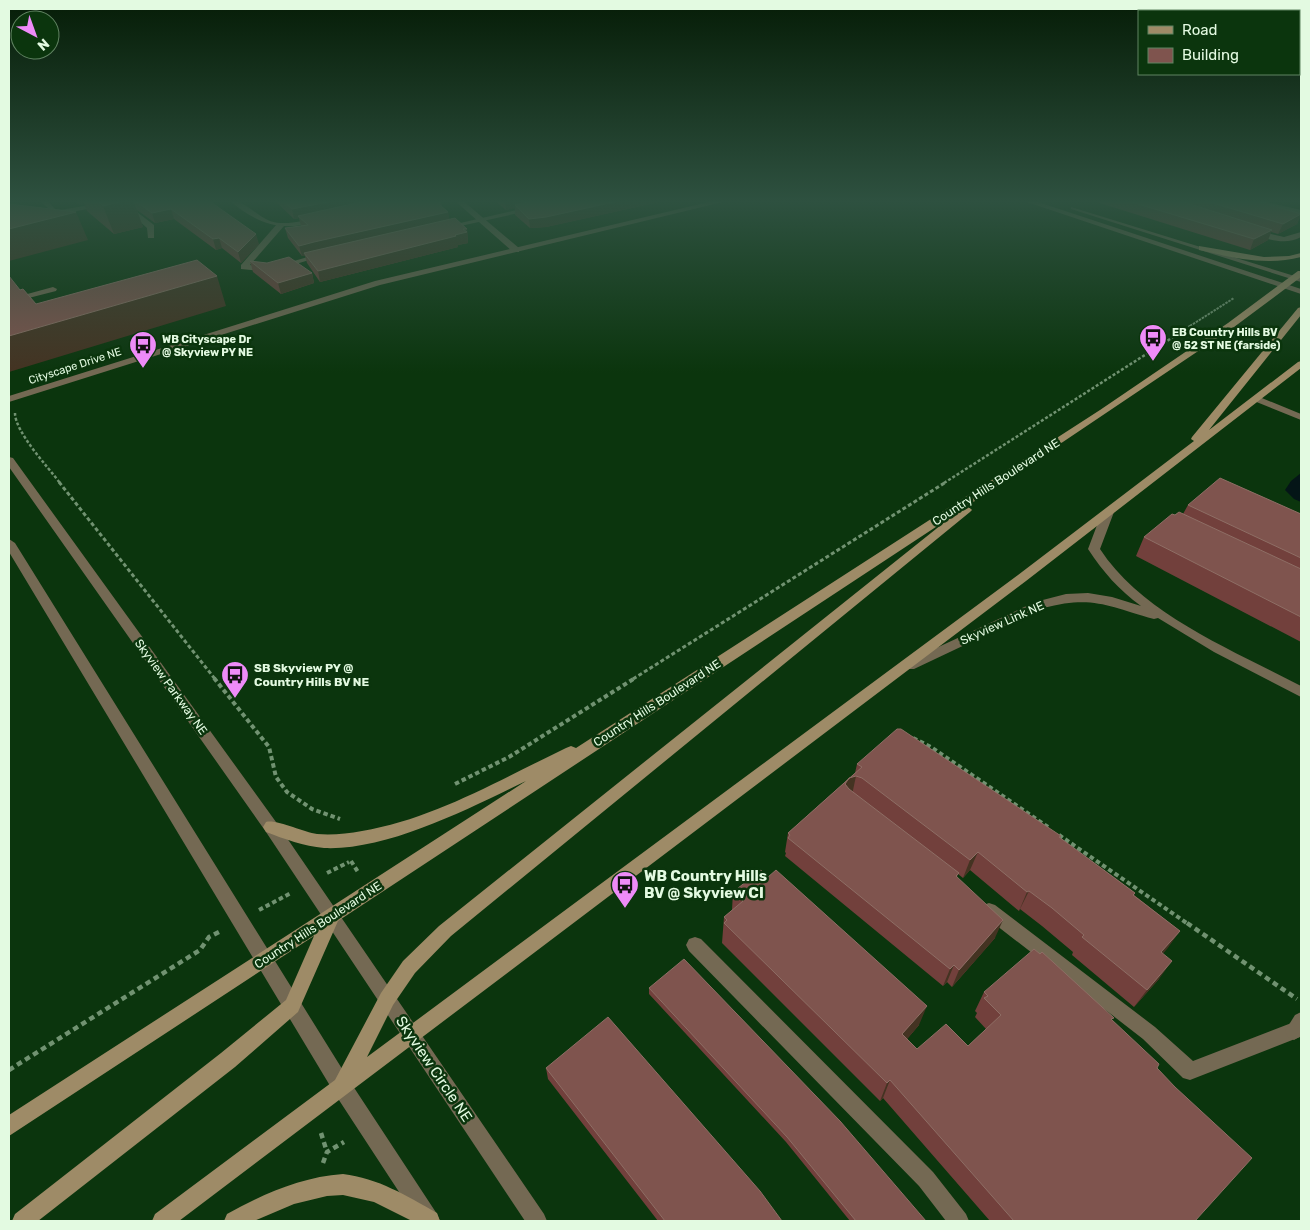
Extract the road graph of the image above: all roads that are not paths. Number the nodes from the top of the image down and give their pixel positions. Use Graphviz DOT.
graph roads {
  1 [pos="252,257"];
  2 [pos="314,257"];
  3 [pos="483,257"];
  4 [pos="1198,257"];
  5 [pos="1233,257"];
  6 [pos="1246,257"];
  7 [pos="1291,257"];
  8 [pos="1300,278"];
  9 [pos="1284,286"];
  10 [pos="53,289"];
  11 [pos="1301,292"];
  12 [pos="9,302"];
  13 [pos="1301,310"];
  14 [pos="1300,366"];
  15 [pos="9,399"];
  16 [pos="1257,399"];
  17 [pos="1301,417"];
  18 [pos="1182,457"];
  19 [pos="9,460"];
  20 [pos="1018,468"];
  21 [pos="1108,512"];
  22 [pos="9,543"];
  23 [pos="1164,618"];
  24 [pos="902,669"];
  25 [pos="1301,692"];
  26 [pos="611,733"];
  27 [pos="271,827"];
  28 [pos="976,900"];
  29 [pos="331,917"];
  30 [pos="695,946"];
  31 [pos="264,960"];
  32 [pos="387,999"];
  33 [pos="292,1006"];
  34 [pos="1298,1026"];
  35 [pos="411,1035"];
  36 [pos="342,1087"];
  37 [pos="9,1126"];
  38 [pos="22,1221"];
  39 [pos="162,1221"];
  40 [pos="234,1221"];
  41 [pos="430,1221"];
  42 [pos="537,1221"];
  43 [pos="958,1221"];
  1 -- 2 [label="street"];
  3 -- 15 [label="street, Cityscape Drive NE"];
  4 -- 9 [label="street"];
  5 -- 8 [label="street"];
  6 -- 7 [label="main road"];
  8 -- 9 [label="main road, Country Hills Boulevard NE"];
  9 -- 11 [label="street"];
  9 -- 20 [label="main road, Country Hills Boulevard NE"];
  10 -- 12 [label="street"];
  13 -- 18 [label="main road"];
  14 -- 16 [label="main road"];
  16 -- 17 [label="street"];
  16 -- 18 [label="main road"];
  18 -- 21 [label="main road"];
  19 -- 27 [label="street, Skyview Parkway NE"];
  20 -- 26 [label="main road, Country Hills Boulevard NE"];
  20 -- 32 [label="main road"];
  21 -- 23 [label="street, Skyview Link NE"];
  21 -- 24 [label="main road"];
  22 -- 31 [label="street"];
  23 -- 24 [label="street, Skyview Link NE"];
  23 -- 25 [label="street, Skyview Link NE"];
  24 -- 35 [label="main road"];
  26 -- 27 [label="main road"];
  26 -- 29 [label="main road, Country Hills Boulevard NE"];
  27 -- 29 [label="street, Skyview Parkway NE"];
  28 -- 34 [label="street"];
  29 -- 31 [label="main road, Country Hills Boulevard NE"];
  29 -- 32 [label="street, Skyview Circle NE"];
  29 -- 33 [label="main road"];
  30 -- 43 [label="street"];
  31 -- 33 [label="street"];
  31 -- 37 [label="main road, Country Hills Boulevard NE"];
  32 -- 35 [label="street, Skyview Circle NE"];
  32 -- 36 [label="main road"];
  33 -- 36 [label="street"];
  33 -- 38 [label="main road"];
  35 -- 36 [label="main road"];
  35 -- 42 [label="street, Skyview Circle NE"];
  36 -- 39 [label="main road"];
  36 -- 41 [label="street"];
  40 -- 41 [label="main road"];
}
